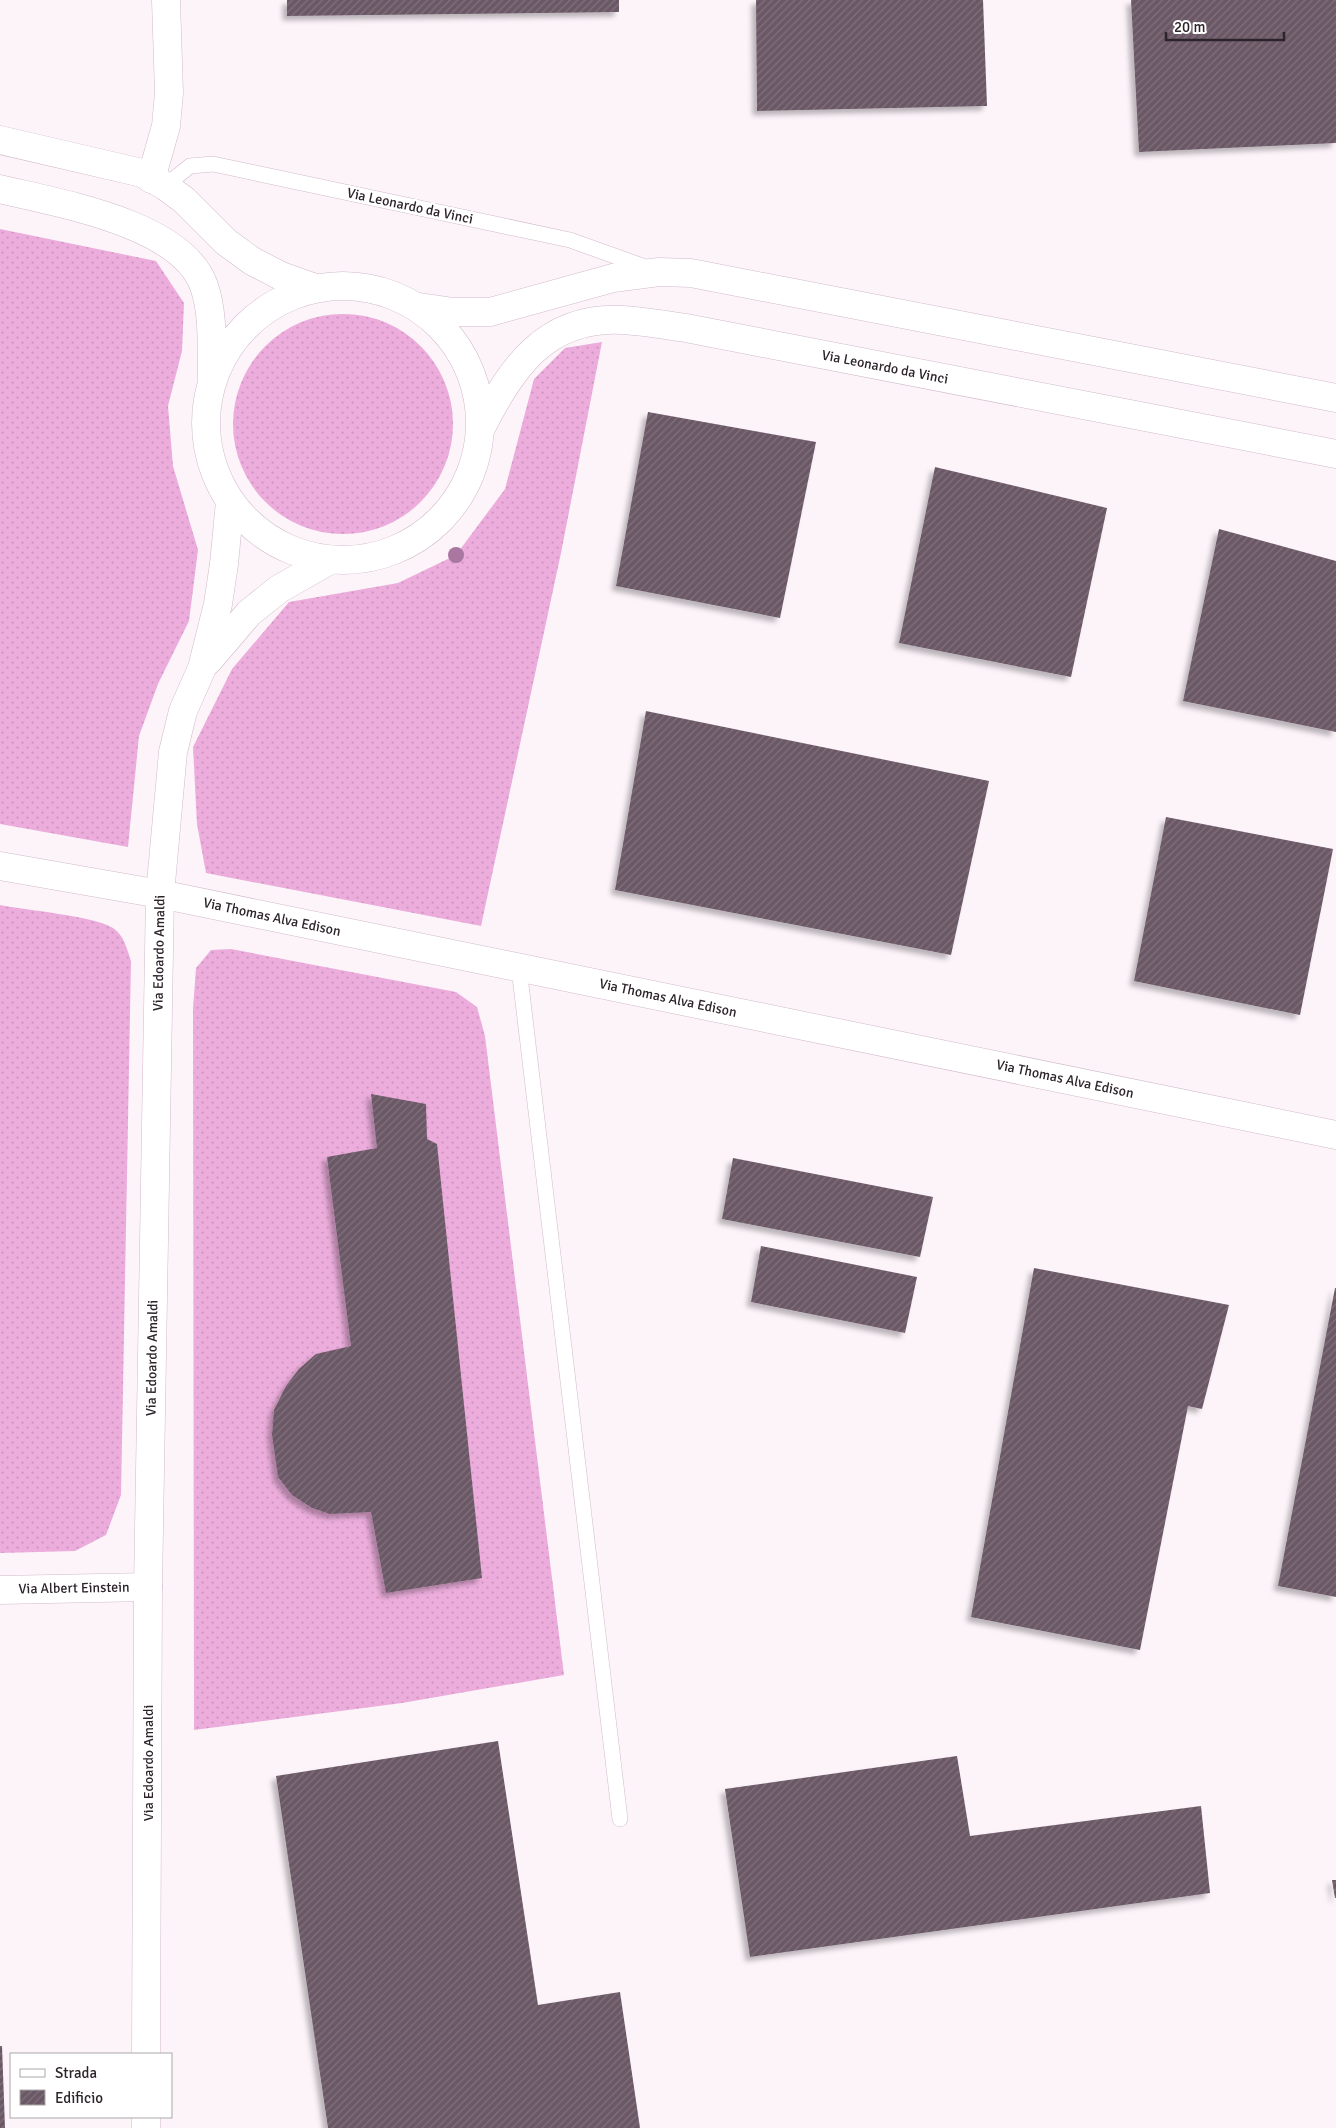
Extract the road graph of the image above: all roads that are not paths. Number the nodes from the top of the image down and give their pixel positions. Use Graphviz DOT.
graph roads {
  1 [pos="166,0"];
  2 [pos="0,140"];
  3 [pos="158,182"];
  4 [pos="0,189"];
  5 [pos="658,272"];
  6 [pos="315,288"];
  7 [pos="419,307"];
  8 [pos="212,383"];
  9 [pos="1336,398"];
  10 [pos="481,428"];
  11 [pos="1336,454"];
  12 [pos="230,502"];
  13 [pos="330,560"];
  14 [pos="202,668"];
  15 [pos="0,866"];
  16 [pos="160,894"];
  17 [pos="519,968"];
  18 [pos="1336,1135"];
  19 [pos="148,1587"];
  20 [pos="0,1590"];
  21 [pos="620,1819"];
  22 [pos="146,2053"];
  1 -- 3 [label="street"];
  2 -- 3 [label="street"];
  3 -- 5 [label="lane, Via Leonardo da Vinci"];
  3 -- 6 [label="street"];
  4 -- 8 [label="street"];
  5 -- 7 [label="street, Via Leonardo da Vinci"];
  5 -- 9 [label="street, Via Leonardo da Vinci"];
  6 -- 7 [label="street"];
  6 -- 8 [label="street"];
  7 -- 10 [label="street"];
  8 -- 12 [label="street"];
  10 -- 11 [label="street, Via Leonardo da Vinci"];
  10 -- 13 [label="street"];
  12 -- 13 [label="street"];
  12 -- 14 [label="street"];
  13 -- 14 [label="street"];
  14 -- 16 [label="street, Via Edoardo Amaldi"];
  15 -- 16 [label="street, Via Thomas Alva Edison"];
  16 -- 17 [label="street, Via Thomas Alva Edison"];
  16 -- 19 [label="street, Via Edoardo Amaldi"];
  17 -- 18 [label="street, Via Thomas Alva Edison"];
  17 -- 21 [label="lane"];
  19 -- 20 [label="street, Via Albert Einstein"];
  19 -- 22 [label="street, Via Edoardo Amaldi"];
}
